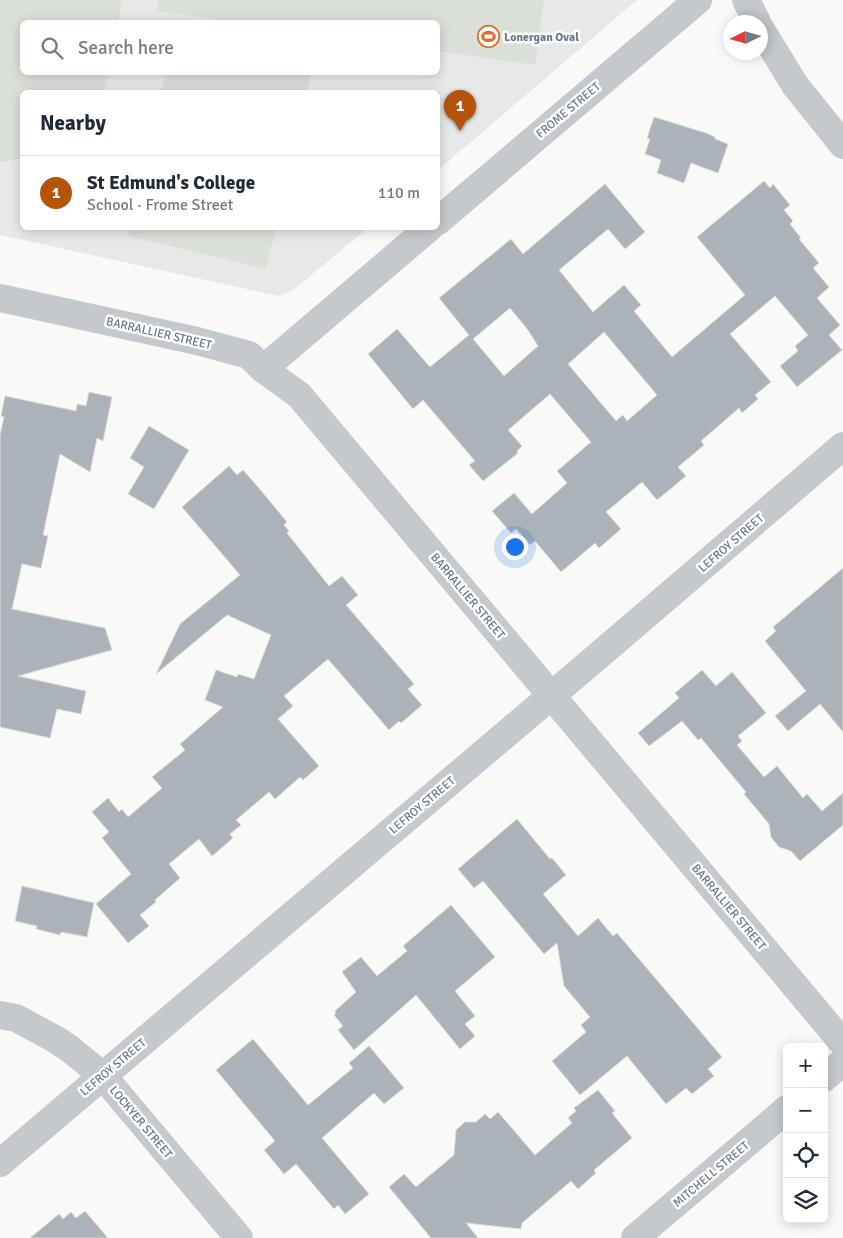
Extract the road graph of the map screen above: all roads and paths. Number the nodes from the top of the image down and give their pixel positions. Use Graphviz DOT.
graph roads {
  1 [pos="698,0"];
  2 [pos="746,0"];
  3 [pos="754,15"];
  4 [pos="768,41"];
  5 [pos="843,145"];
  6 [pos="440,218"];
  7 [pos="427,230"];
  8 [pos="0,298"];
  9 [pos="263,369"];
  10 [pos="843,446"];
  11 [pos="552,696"];
  12 [pos="0,1014"];
  13 [pos="843,1043"];
  14 [pos="843,1062"];
  15 [pos="102,1075"];
  16 [pos="828,1075"];
  17 [pos="783,1112"];
  18 [pos="0,1163"];
  19 [pos="239,1238"];
  20 [pos="635,1238"];
  1 -- 6 [label="street, FROME STREET"];
  2 -- 3 [label="street"];
  4 -- 5 [label="street"];
  7 -- 9 [label="street"];
  8 -- 9 [label="street, BARRALLIER STREET"];
  9 -- 11 [label="street, BARRALLIER STREET"];
  10 -- 11 [label="street, LEFROY STREET"];
  11 -- 13 [label="street, BARRALLIER STREET"];
  11 -- 15 [label="street, LEFROY STREET"];
  12 -- 15 [label="street, LOCKYER STREET"];
  14 -- 16 [label="street"];
  15 -- 18 [label="street, LEFROY STREET"];
  15 -- 19 [label="street, LOCKYER STREET"];
  17 -- 20 [label="street, MITCHELL STREET"];
}
